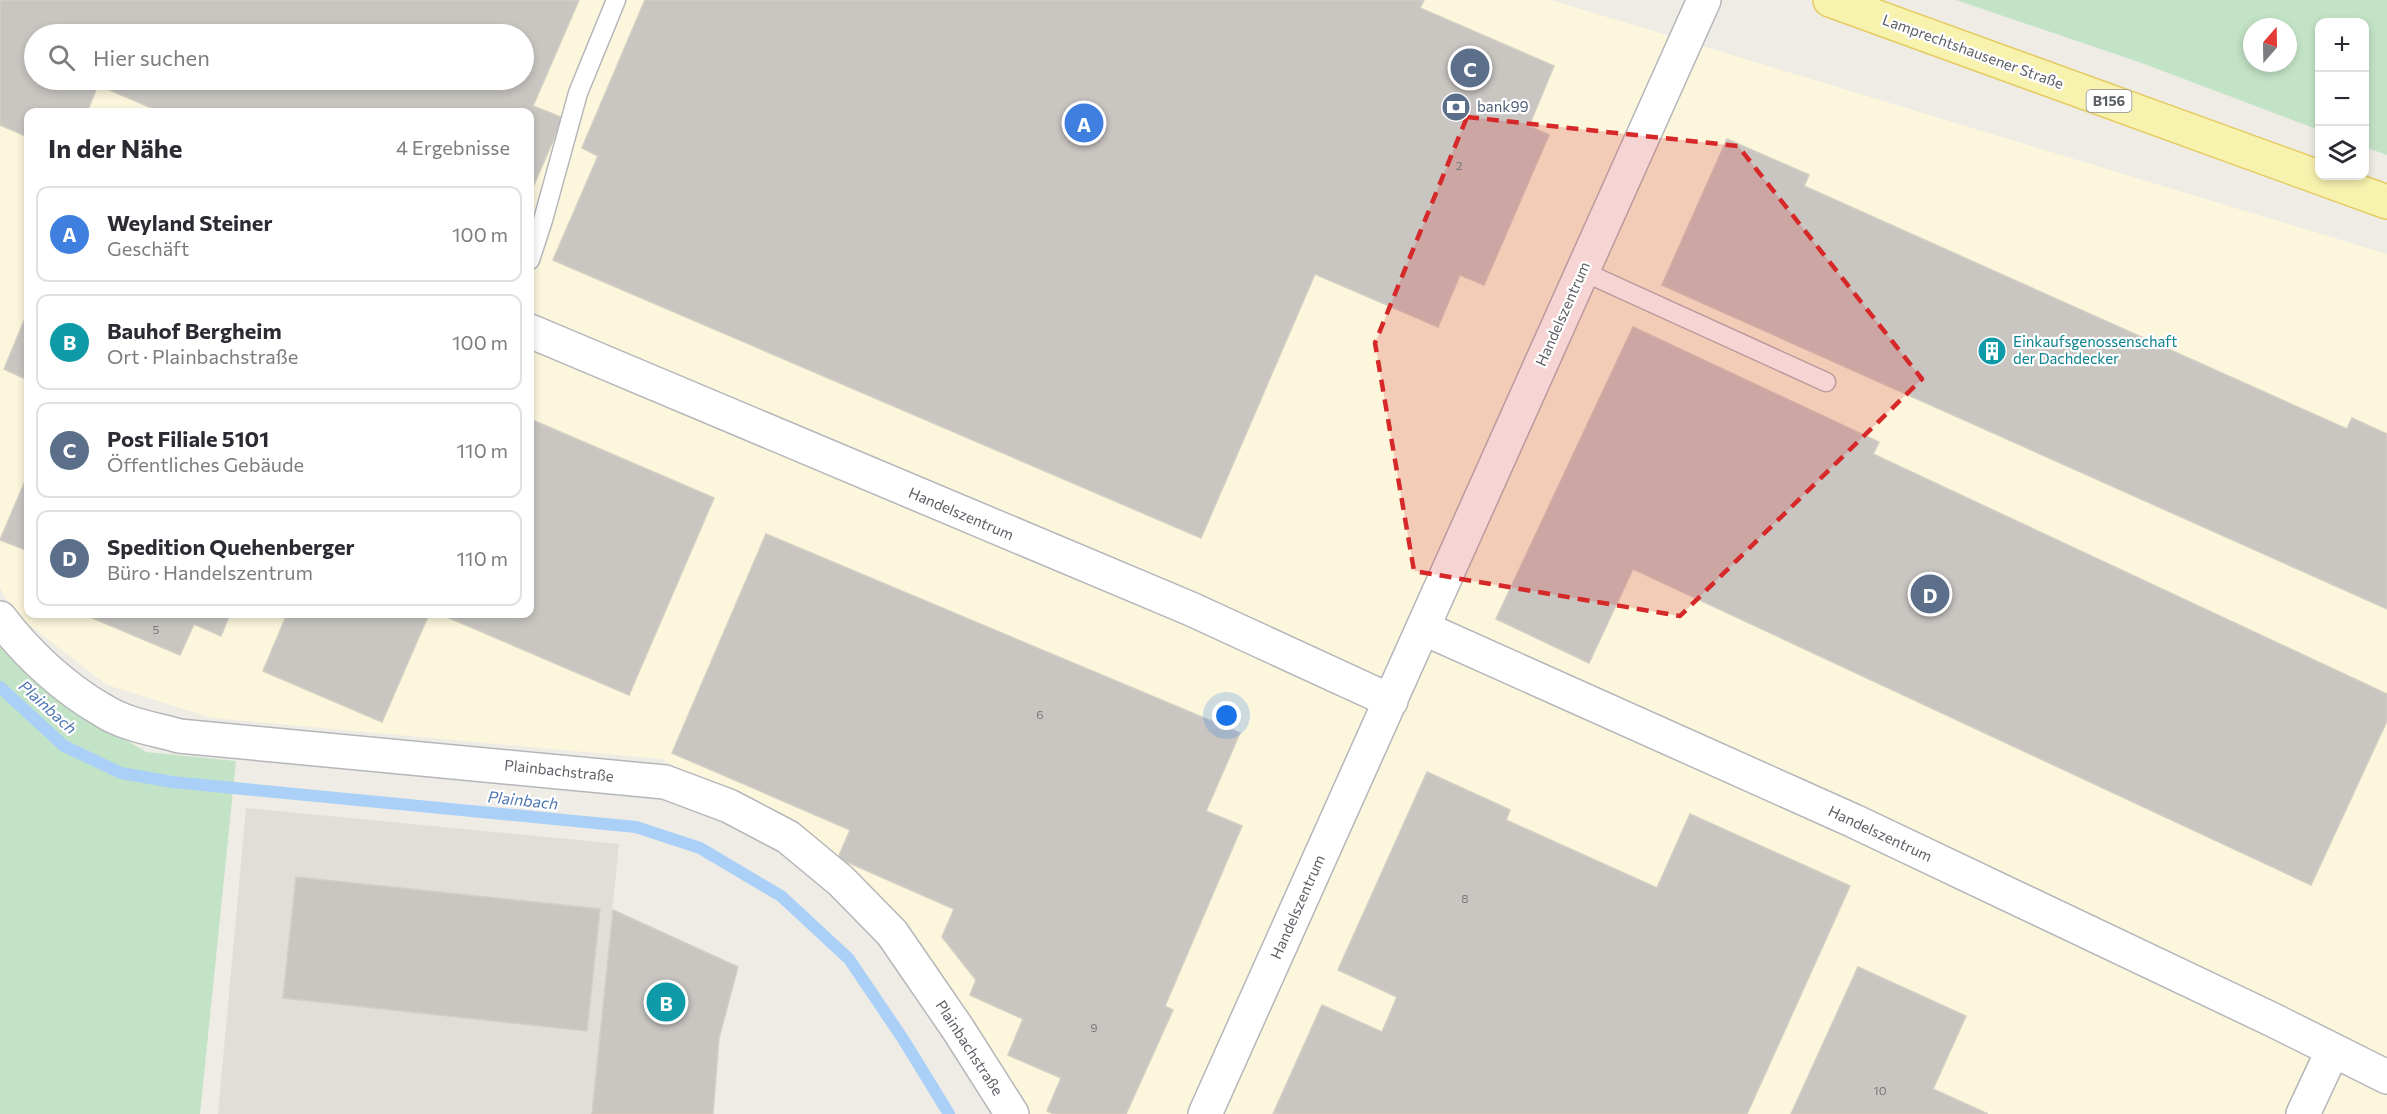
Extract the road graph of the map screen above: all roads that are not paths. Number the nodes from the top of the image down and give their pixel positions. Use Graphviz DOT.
graph roads {
  1 [pos="616,0"];
  2 [pos="1704,0"];
  3 [pos="1830,0"];
  4 [pos="2387,202"];
  5 [pos="534,248"];
  6 [pos="1582,271"];
  7 [pos="534,333"];
  8 [pos="1826,382"];
  9 [pos="0,618"];
  10 [pos="1423,628"];
  11 [pos="1391,701"];
  12 [pos="2332,1052"];
  13 [pos="2387,1077"];
  14 [pos="1012,1114"];
  15 [pos="1205,1114"];
  16 [pos="2303,1114"];
  1 -- 5 [label="lane"];
  2 -- 6 [label="street, Handelszentrum"];
  3 -- 4 [label="main road, Lamprechtshausener Straße / B156"];
  6 -- 8 [label="lane"];
  6 -- 10 [label="street, Handelszentrum"];
  7 -- 11 [label="street, Handelszentrum"];
  9 -- 14 [label="street, Plainbachstraße"];
  10 -- 11 [label="street, Handelszentrum"];
  10 -- 12 [label="street, Handelszentrum"];
  11 -- 15 [label="street, Handelszentrum"];
  12 -- 13 [label="street, Handelszentrum"];
  12 -- 16 [label="street"];
}
